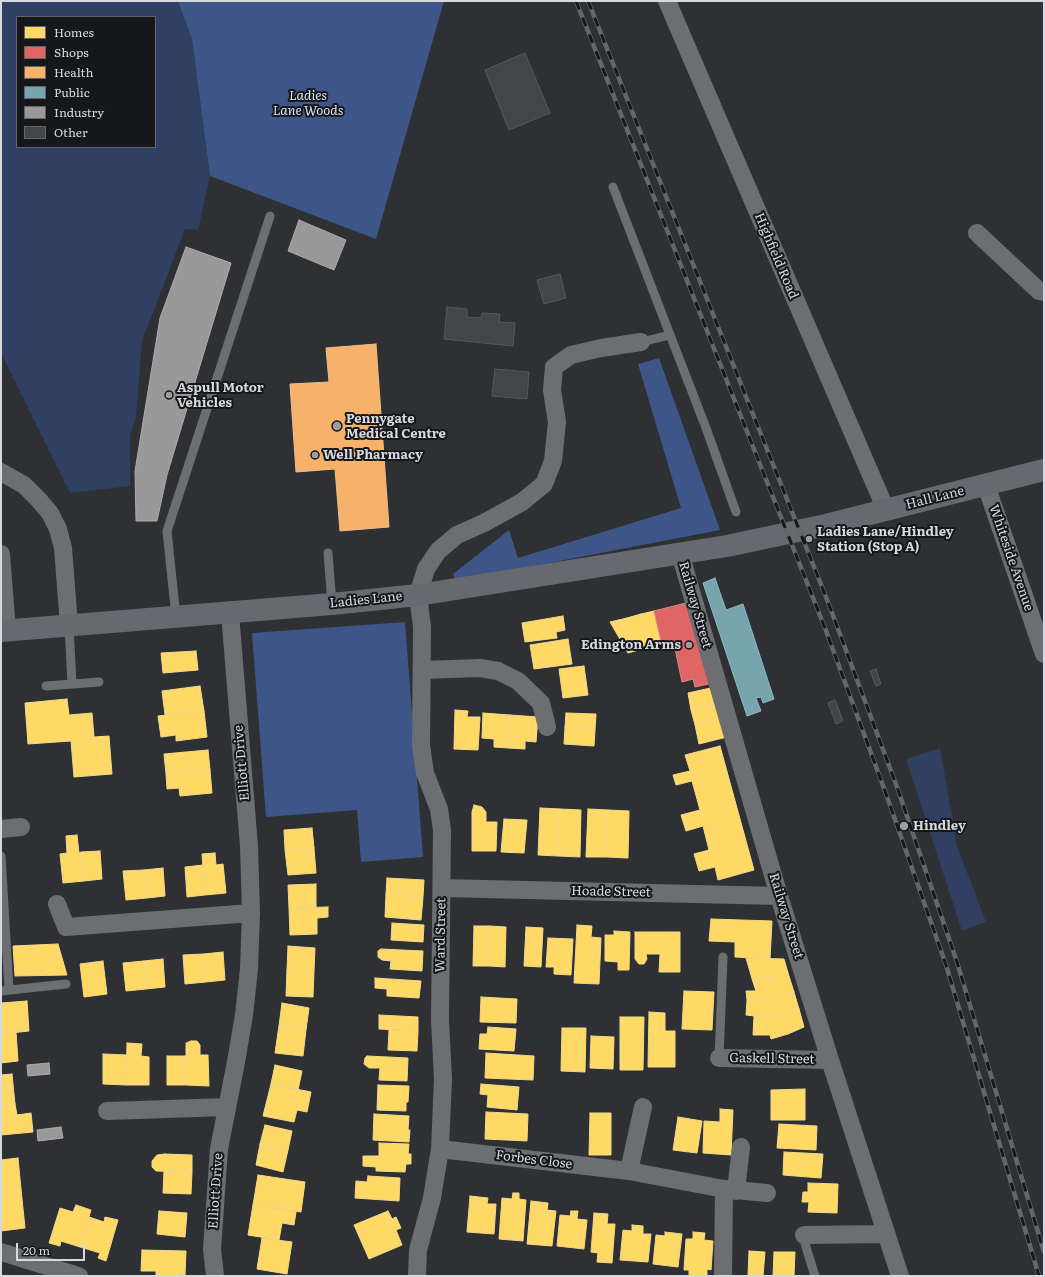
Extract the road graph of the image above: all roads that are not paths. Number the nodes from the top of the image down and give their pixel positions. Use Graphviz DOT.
graph roads {
  1 [pos="668,1"];
  2 [pos="614,187"];
  3 [pos="270,216"];
  4 [pos="976,233"];
  5 [pos="1044,292"];
  6 [pos="670,335"];
  7 [pos="641,342"];
  8 [pos="1044,470"];
  9 [pos="1,472"];
  10 [pos="986,485"];
  11 [pos="886,510"];
  12 [pos="736,512"];
  13 [pos="727,546"];
  14 [pos="328,553"];
  15 [pos="680,553"];
  16 [pos="1,554"];
  17 [pos="418,595"];
  18 [pos="332,604"];
  19 [pos="230,613"];
  20 [pos="176,618"];
  21 [pos="69,625"];
  22 [pos="4,631"];
  23 [pos="1044,654"];
  24 [pos="422,670"];
  25 [pos="98,682"];
  26 [pos="72,684"];
  27 [pos="46,686"];
  28 [pos="547,727"];
  29 [pos="21,827"];
  30 [pos="1,829"];
  31 [pos="1,856"];
  32 [pos="442,888"];
  33 [pos="779,896"];
  34 [pos="57,904"];
  35 [pos="251,913"];
  36 [pos="723,957"];
  37 [pos="66,984"];
  38 [pos="5,990"];
  39 [pos="719,1058"];
  40 [pos="830,1060"];
  41 [pos="227,1106"];
  42 [pos="643,1107"];
  43 [pos="107,1111"];
  44 [pos="741,1147"];
  45 [pos="440,1149"];
  46 [pos="629,1171"];
  47 [pos="730,1190"];
  48 [pos="766,1193"];
  49 [pos="886,1234"];
  50 [pos="804,1235"];
  51 [pos="1,1252"];
  52 [pos="79,1276"];
  53 [pos="215,1276"];
  54 [pos="417,1276"];
  55 [pos="723,1276"];
  56 [pos="815,1276"];
  57 [pos="900,1276"];
  1 -- 11 [label="street, Highfield Road"];
  2 -- 6 [label="lane"];
  3 -- 20 [label="lane"];
  4 -- 5 [label="street"];
  6 -- 7 [label="lane"];
  6 -- 12 [label="lane"];
  7 -- 17 [label="street"];
  8 -- 10 [label="street, Hall Lane"];
  9 -- 21 [label="street"];
  10 -- 11 [label="street, Hall Lane"];
  10 -- 23 [label="street, Whiteside Avenue"];
  11 -- 13 [label="street, Hall Lane"];
  13 -- 15 [label="street, Ladies Lane"];
  14 -- 18 [label="lane"];
  15 -- 17 [label="street, Ladies Lane"];
  15 -- 33 [label="street, Railway Street"];
  16 -- 22 [label="street"];
  17 -- 18 [label="street, Ladies Lane"];
  17 -- 24 [label="street, Ward Street"];
  18 -- 19 [label="street, Ladies Lane"];
  19 -- 20 [label="street, Ladies Lane"];
  19 -- 35 [label="street, Elliott Drive"];
  20 -- 21 [label="street, Ladies Lane"];
  21 -- 22 [label="street, Ladies Lane"];
  21 -- 26 [label="lane"];
  24 -- 28 [label="street"];
  24 -- 32 [label="street, Ward Street"];
  25 -- 26 [label="lane"];
  26 -- 27 [label="lane"];
  29 -- 30 [label="street"];
  31 -- 38 [label="lane"];
  32 -- 33 [label="street, Hoade Street"];
  32 -- 45 [label="street, Ward Street"];
  33 -- 40 [label="street, Railway Street"];
  34 -- 35 [label="street"];
  35 -- 41 [label="street, Elliott Drive"];
  36 -- 39 [label="lane, Gaskell Street"];
  37 -- 38 [label="lane"];
  39 -- 40 [label="street, Gaskell Street"];
  40 -- 49 [label="street, Railway Street"];
  41 -- 43 [label="street"];
  41 -- 53 [label="street, Elliott Drive"];
  42 -- 46 [label="street"];
  44 -- 47 [label="street"];
  45 -- 46 [label="street, Forbes Close"];
  45 -- 54 [label="street, Ward Street"];
  46 -- 47 [label="street, Forbes Close"];
  47 -- 48 [label="street, Forbes Close"];
  47 -- 55 [label="street"];
  49 -- 50 [label="street"];
  49 -- 57 [label="street, Railway Street"];
  50 -- 56 [label="lane"];
  51 -- 52 [label="street"];
}
